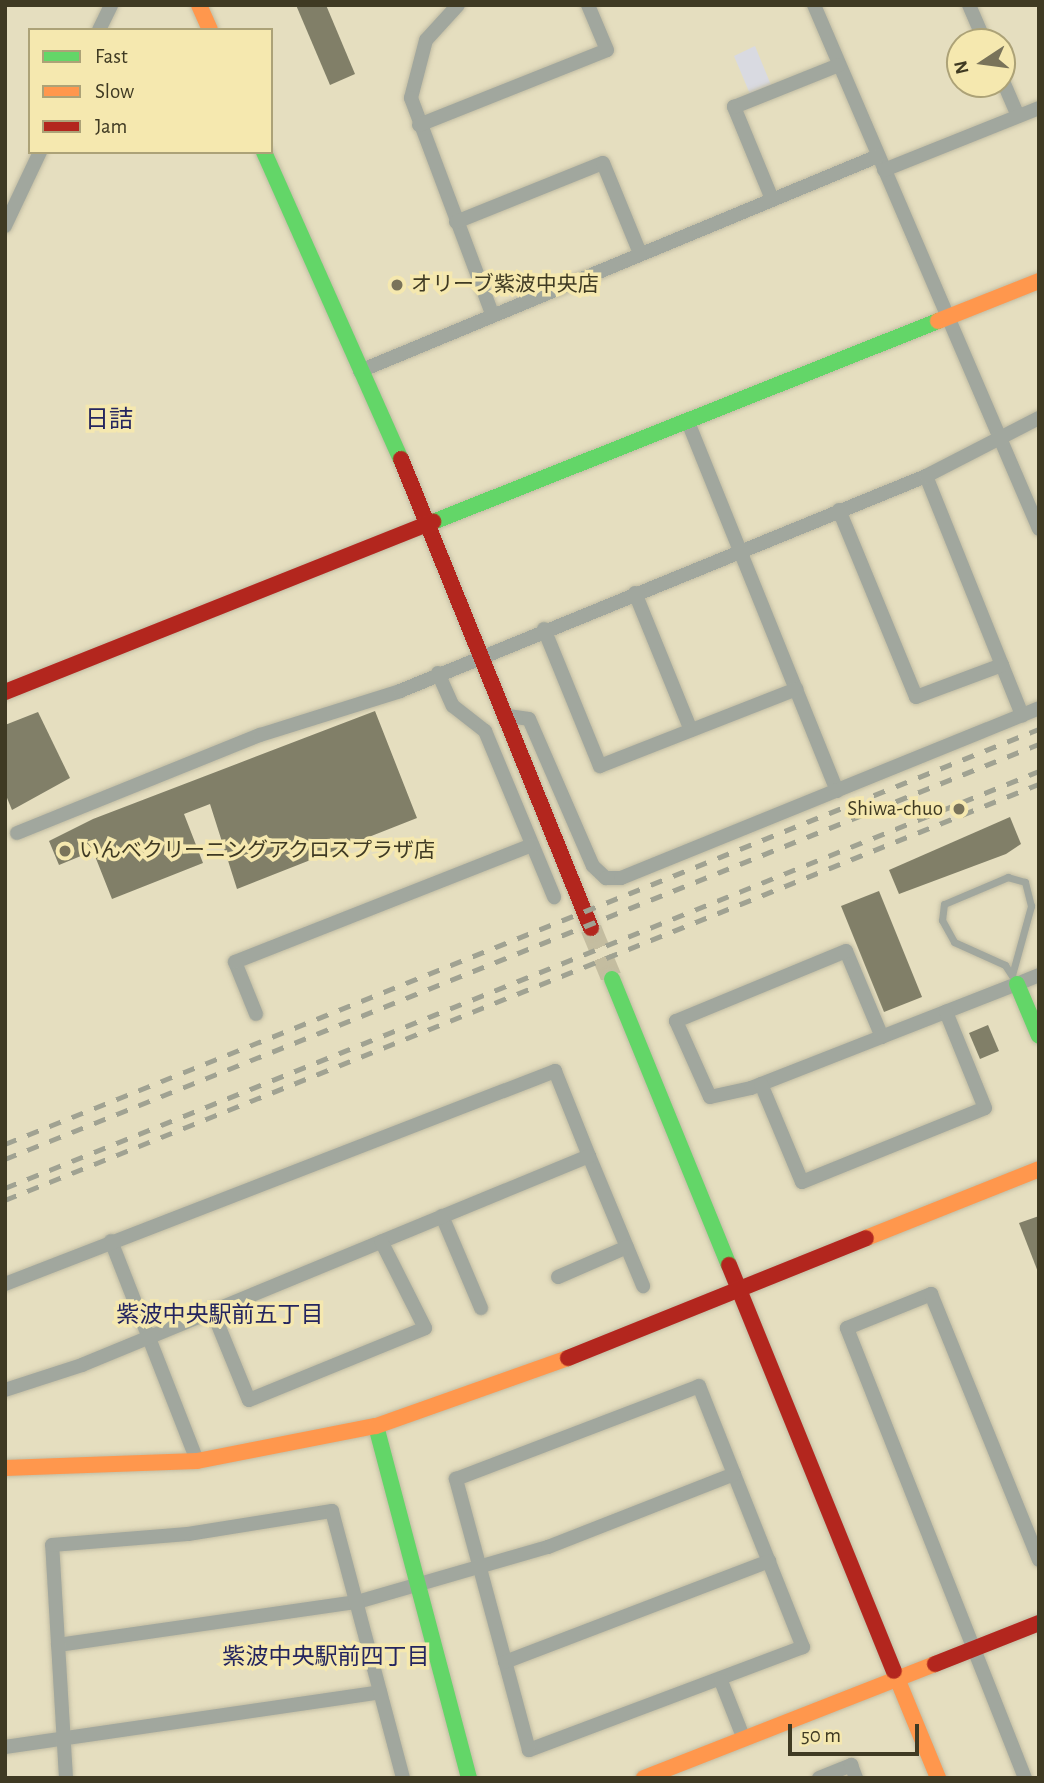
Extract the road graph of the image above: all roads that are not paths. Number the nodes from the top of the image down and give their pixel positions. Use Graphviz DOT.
graph roads {
  1 [pos="111,5"];
  2 [pos="199,5"];
  3 [pos="458,5"];
  4 [pos="588,5"];
  5 [pos="814,5"];
  6 [pos="969,5"];
  7 [pos="100,28"];
  8 [pos="209,28"];
  9 [pos="979,28"];
  10 [pos="839,65"];
  11 [pos="1010,98"];
  12 [pos="1039,107"];
  13 [pos="1018,116"];
  14 [pos="419,125"];
  15 [pos="39,154"];
  16 [pos="265,154"];
  17 [pos="878,156"];
  18 [pos="884,170"];
  19 [pos="772,199"];
  20 [pos="456,222"];
  21 [pos="5,226"];
  22 [pos="640,253"];
  23 [pos="1039,281"];
  24 [pos="492,314"];
  25 [pos="944,320"];
  26 [pos="360,371"];
  27 [pos="1039,418"];
  28 [pos="688,422"];
  29 [pos="998,434"];
  30 [pos="926,476"];
  31 [pos="839,510"];
  32 [pos="430,524"];
  33 [pos="1039,529"];
  34 [pos="740,550"];
  35 [pos="635,593"];
  36 [pos="544,629"];
  37 [pos="482,653"];
  38 [pos="1002,665"];
  39 [pos="438,673"];
  40 [pos="796,689"];
  41 [pos="5,692"];
  42 [pos="1039,708"];
  43 [pos="1022,715"];
  44 [pos="508,716"];
  45 [pos="691,730"];
  46 [pos="837,791"];
  47 [pos="16,833"];
  48 [pos="532,845"];
  49 [pos="554,897"];
  50 [pos="591,928"];
  51 [pos="1039,975"];
  52 [pos="612,979"];
  53 [pos="1015,980"];
  54 [pos="946,1012"];
  55 [pos="256,1014"];
  56 [pos="882,1037"];
  57 [pos="1039,1037"];
  58 [pos="761,1084"];
  59 [pos="589,1156"];
  60 [pos="1039,1169"];
  61 [pos="442,1216"];
  62 [pos="111,1241"];
  63 [pos="381,1241"];
  64 [pos="627,1247"];
  65 [pos="558,1277"];
  66 [pos="5,1284"];
  67 [pos="643,1286"];
  68 [pos="743,1289"];
  69 [pos="481,1308"];
  70 [pos="212,1310"];
  71 [pos="149,1335"];
  72 [pos="5,1390"];
  73 [pos="376,1426"];
  74 [pos="197,1461"];
  75 [pos="5,1468"];
  76 [pos="734,1474"];
  77 [pos="1039,1560"];
  78 [pos="769,1561"];
  79 [pos="480,1570"];
  80 [pos="418,1586"];
  81 [pos="357,1602"];
  82 [pos="1039,1622"];
  83 [pos="58,1644"];
  84 [pos="973,1648"];
  85 [pos="505,1662"];
  86 [pos="898,1678"];
  87 [pos="721,1681"];
  88 [pos="380,1692"];
  89 [pos="744,1739"];
  90 [pos="64,1740"];
  91 [pos="5,1746"];
  92 [pos="66,1778"];
  93 [pos="403,1778"];
  94 [pos="469,1778"];
  95 [pos="644,1778"];
  96 [pos="818,1778"];
  97 [pos="856,1778"];
  98 [pos="938,1778"];
  99 [pos="1025,1778"];
  1 -- 7 [label="street"];
  2 -- 8 [label="street"];
  3 -- 14 [label="street"];
  4 -- 14 [label="street"];
  5 -- 10 [label="street"];
  6 -- 9 [label="street"];
  10 -- 17 [label="street"];
  10 -- 19 [label="street"];
  11 -- 13 [label="street"];
  12 -- 13 [label="street"];
  13 -- 18 [label="street"];
  14 -- 20 [label="street"];
  15 -- 21 [label="street"];
  16 -- 26 [label="street"];
  17 -- 18 [label="street"];
  17 -- 19 [label="street"];
  18 -- 25 [label="street"];
  19 -- 22 [label="street"];
  20 -- 22 [label="street"];
  20 -- 24 [label="street"];
  22 -- 24 [label="street"];
  23 -- 25 [label="street"];
  24 -- 26 [label="street"];
  25 -- 28 [label="street"];
  25 -- 29 [label="street"];
  26 -- 32 [label="street"];
  27 -- 29 [label="street"];
  28 -- 32 [label="street"];
  28 -- 34 [label="street"];
  29 -- 30 [label="street"];
  29 -- 33 [label="street"];
  30 -- 31 [label="street"];
  30 -- 38 [label="street"];
  31 -- 34 [label="street"];
  31 -- 38 [label="street"];
  32 -- 37 [label="street"];
  32 -- 41 [label="street"];
  34 -- 35 [label="street"];
  34 -- 40 [label="street"];
  35 -- 36 [label="street"];
  35 -- 45 [label="street"];
  36 -- 37 [label="street"];
  36 -- 45 [label="street"];
  37 -- 39 [label="street"];
  37 -- 44 [label="street"];
  38 -- 43 [label="street"];
  39 -- 47 [label="street"];
  39 -- 48 [label="street"];
  40 -- 45 [label="street"];
  40 -- 46 [label="street"];
  42 -- 43 [label="street"];
  43 -- 46 [label="street"];
  44 -- 46 [label="street"];
  44 -- 50 [label="street"];
  48 -- 49 [label="street"];
  48 -- 55 [label="street"];
  51 -- 53 [label="street"];
  52 -- 68 [label="street"];
  53 -- 53 [label="lane"];
  53 -- 54 [label="street"];
  53 -- 57 [label="street"];
  54 -- 56 [label="street"];
  54 -- 58 [label="street"];
  56 -- 58 [label="street"];
  56 -- 58 [label="street"];
  59 -- 61 [label="street"];
  59 -- 62 [label="street"];
  59 -- 64 [label="street"];
  60 -- 68 [label="street"];
  61 -- 63 [label="street"];
  61 -- 69 [label="street"];
  62 -- 66 [label="street"];
  62 -- 71 [label="street"];
  63 -- 70 [label="street"];
  63 -- 70 [label="street"];
  64 -- 65 [label="street"];
  64 -- 67 [label="street"];
  68 -- 73 [label="street"];
  68 -- 86 [label="street"];
  70 -- 71 [label="street"];
  71 -- 72 [label="street"];
  71 -- 74 [label="street"];
  73 -- 74 [label="street"];
  73 -- 80 [label="street"];
  74 -- 75 [label="street"];
  76 -- 78 [label="street"];
  76 -- 79 [label="street"];
  76 -- 79 [label="street"];
  77 -- 84 [label="street"];
  78 -- 85 [label="street"];
  78 -- 87 [label="street"];
  79 -- 80 [label="street"];
  79 -- 85 [label="street"];
  80 -- 81 [label="street"];
  80 -- 94 [label="street"];
  81 -- 83 [label="street"];
  81 -- 83 [label="street"];
  81 -- 88 [label="street"];
  82 -- 84 [label="street"];
  83 -- 90 [label="street"];
  84 -- 86 [label="street"];
  84 -- 99 [label="street"];
  85 -- 87 [label="street"];
  86 -- 89 [label="street"];
  86 -- 98 [label="street"];
  87 -- 89 [label="street"];
  88 -- 90 [label="street"];
  88 -- 93 [label="street"];
  89 -- 95 [label="street"];
  90 -- 91 [label="street"];
  90 -- 92 [label="street"];
  96 -- 97 [label="street"];
}
